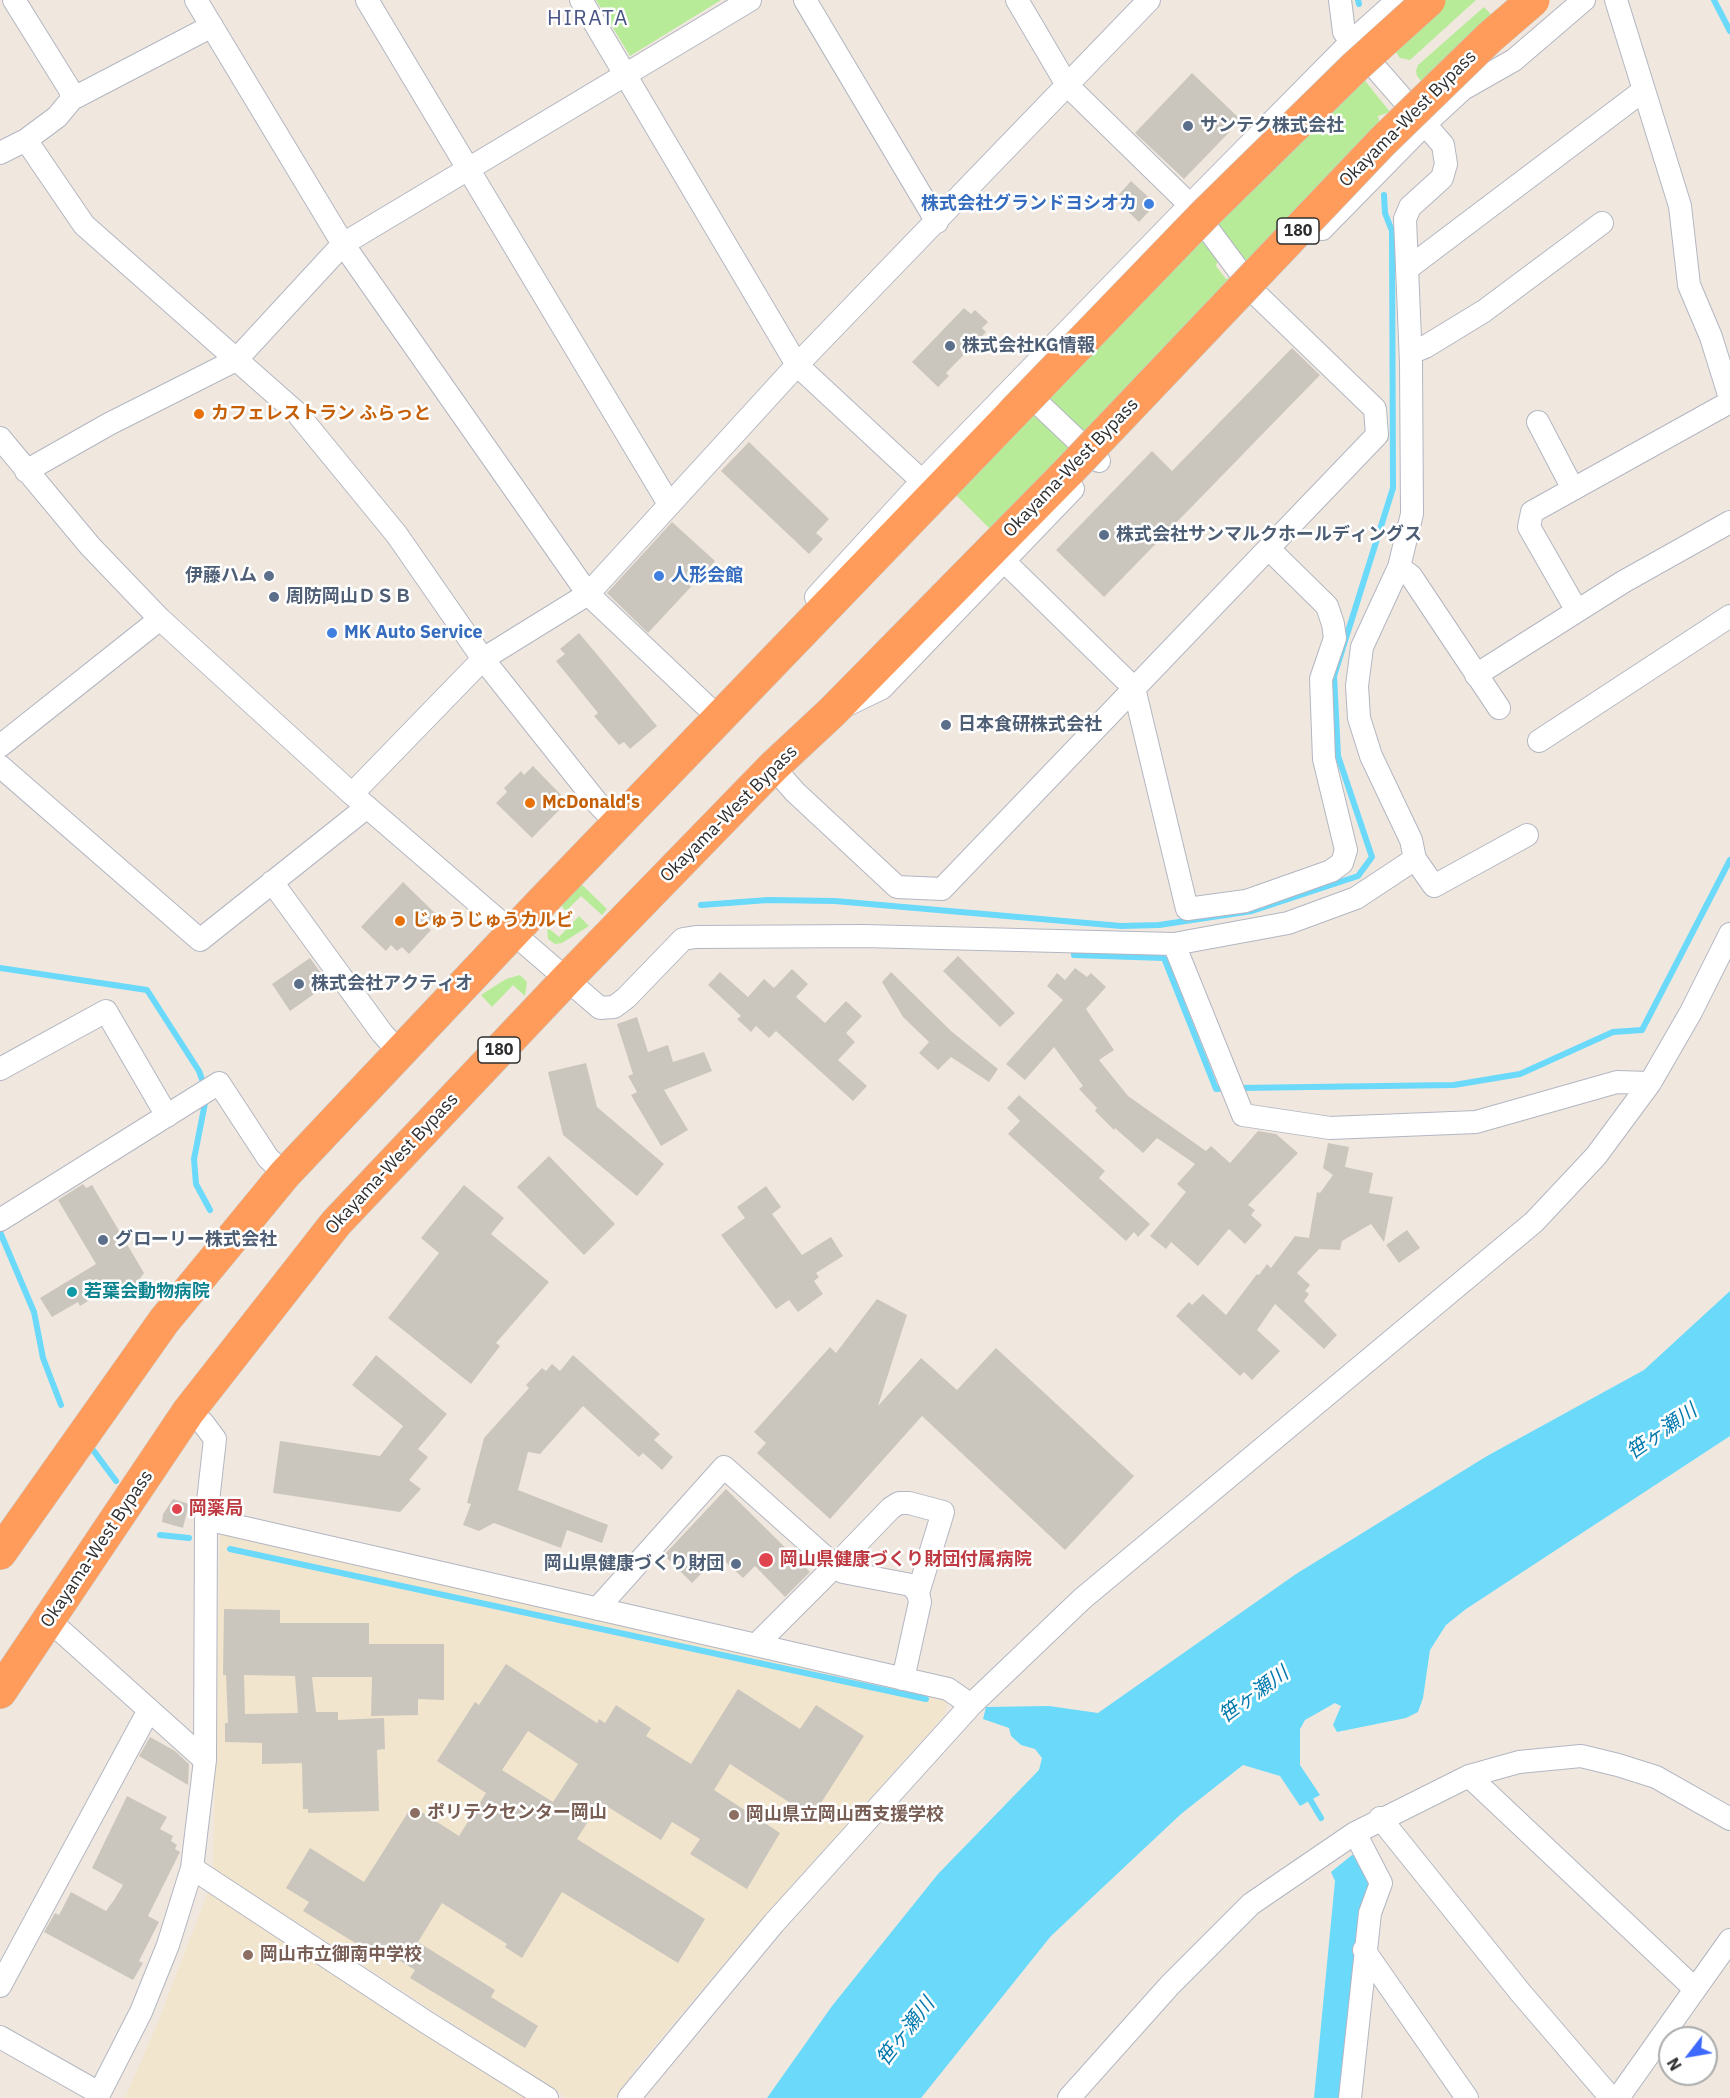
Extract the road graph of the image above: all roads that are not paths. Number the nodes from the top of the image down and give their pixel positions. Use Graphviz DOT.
graph roads {
  1 [pos="14,0"];
  2 [pos="196,0"];
  3 [pos="368,0"];
  4 [pos="581,0"];
  5 [pos="750,0"];
  6 [pos="805,0"];
  7 [pos="1017,0"];
  8 [pos="1149,0"];
  9 [pos="1340,0"];
  10 [pos="1429,0"];
  11 [pos="1533,0"];
  12 [pos="1584,0"];
  13 [pos="1616,0"];
  14 [pos="1388,4"];
  15 [pos="212,26"];
  16 [pos="1352,42"];
  17 [pos="625,74"];
  18 [pos="1066,85"];
  19 [pos="1644,90"];
  20 [pos="72,99"];
  21 [pos="1424,125"];
  22 [pos="26,140"];
  23 [pos="0,153"];
  24 [pos="469,169"];
  25 [pos="1190,205"];
  26 [pos="938,222"];
  27 [pos="1602,223"];
  28 [pos="343,244"];
  29 [pos="1407,269"];
  30 [pos="1257,295"];
  31 [pos="1411,353"];
  32 [pos="236,360"];
  33 [pos="797,365"];
  34 [pos="1015,398"];
  35 [pos="1730,400"];
  36 [pos="1538,422"];
  37 [pos="0,438"];
  38 [pos="1085,466"];
  39 [pos="26,471"];
  40 [pos="922,481"];
  41 [pos="1573,489"];
  42 [pos="669,504"];
  43 [pos="1730,522"];
  44 [pos="1269,549"];
  45 [pos="1005,562"];
  46 [pos="1399,567"];
  47 [pos="588,594"];
  48 [pos="1577,611"];
  49 [pos="1730,616"];
  50 [pos="160,619"];
  51 [pos="483,659"];
  52 [pos="767,667"];
  53 [pos="1476,675"];
  54 [pos="1134,688"];
  55 [pos="1499,708"];
  56 [pos="832,712"];
  57 [pos="719,718"];
  58 [pos="1539,741"];
  59 [pos="0,746"];
  60 [pos="0,766"];
  61 [pos="772,767"];
  62 [pos="359,801"];
  63 [pos="618,824"];
  64 [pos="1527,835"];
  65 [pos="1415,859"];
  66 [pos="272,882"];
  67 [pos="512,934"];
  68 [pos="1730,934"];
  69 [pos="1174,944"];
  70 [pos="566,980"];
  71 [pos="400,1053"];
  72 [pos="0,1069"];
  73 [pos="1650,1083"];
  74 [pos="167,1116"];
  75 [pos="285,1174"];
  76 [pos="1,1219"];
  77 [pos="188,1412"];
  78 [pos="206,1519"];
  79 [pos="3,1539"];
  80 [pos="835,1566"];
  81 [pos="918,1593"];
  82 [pos="597,1609"];
  83 [pos="50,1621"];
  84 [pos="756,1645"];
  85 [pos="903,1679"];
  86 [pos="0,1692"];
  87 [pos="971,1705"];
  88 [pos="149,1710"];
  89 [pos="205,1760"];
  90 [pos="1469,1776"];
  91 [pos="1380,1818"];
  92 [pos="1730,1819"];
  93 [pos="1355,1833"];
  94 [pos="192,1868"];
  95 [pos="1730,1940"];
  96 [pos="1364,1950"];
  97 [pos="0,1986"];
  98 [pos="1695,1989"];
  99 [pos="0,2037"];
  100 [pos="98,2096"];
  101 [pos="547,2098"];
  102 [pos="629,2098"];
  103 [pos="1069,2098"];
  104 [pos="1350,2098"];
  105 [pos="1467,2098"];
  106 [pos="1611,2098"];
  107 [pos="1617,2098"];
  1 -- 20 [label="street"];
  2 -- 15 [label="street"];
  3 -- 24 [label="street"];
  4 -- 17 [label="street"];
  5 -- 17 [label="street"];
  6 -- 26 [label="street"];
  7 -- 18 [label="street"];
  8 -- 18 [label="street"];
  9 -- 16 [label="street"];
  10 -- 34 [label="highway, bridge"];
  11 -- 38 [label="highway, Okayama-West Bypass / 180, bridge"];
  12 -- 21 [label="street"];
  13 -- 19 [label="street"];
  14 -- 16 [label="street"];
  15 -- 20 [label="street"];
  15 -- 28 [label="street"];
  16 -- 21 [label="street"];
  16 -- 25 [label="street"];
  17 -- 24 [label="street"];
  17 -- 33 [label="street"];
  18 -- 25 [label="street"];
  18 -- 26 [label="street"];
  19 -- 29 [label="street"];
  19 -- 35 [label="street"];
  20 -- 22 [label="street"];
  21 -- 29 [label="street"];
  21 -- 30 [label="street"];
  22 -- 23 [label="street"];
  22 -- 32 [label="street"];
  24 -- 28 [label="street"];
  24 -- 42 [label="street"];
  25 -- 30 [label="street"];
  25 -- 34 [label="street"];
  26 -- 33 [label="street"];
  27 -- 31 [label="street"];
  28 -- 32 [label="street"];
  28 -- 47 [label="street"];
  29 -- 31 [label="street"];
  30 -- 38 [label="street"];
  30 -- 44 [label="street"];
  31 -- 46 [label="street"];
  32 -- 39 [label="street"];
  32 -- 51 [label="street"];
  33 -- 40 [label="street"];
  33 -- 42 [label="street"];
  34 -- 38 [label="street"];
  34 -- 40 [label="street"];
  34 -- 52 [label="highway"];
  35 -- 41 [label="street"];
  36 -- 41 [label="street"];
  37 -- 39 [label="street"];
  38 -- 45 [label="street"];
  38 -- 56 [label="highway, Okayama-West Bypass / 180"];
  39 -- 50 [label="street"];
  40 -- 52 [label="street"];
  41 -- 48 [label="street"];
  42 -- 47 [label="street"];
  43 -- 48 [label="street"];
  44 -- 54 [label="street"];
  44 -- 54 [label="street"];
  45 -- 54 [label="street"];
  45 -- 56 [label="street"];
  46 -- 53 [label="street"];
  46 -- 65 [label="street"];
  47 -- 51 [label="street"];
  47 -- 57 [label="street"];
  48 -- 53 [label="street"];
  49 -- 58 [label="street"];
  50 -- 59 [label="street"];
  50 -- 62 [label="street"];
  51 -- 62 [label="street"];
  51 -- 63 [label="street"];
  52 -- 57 [label="highway"];
  53 -- 55 [label="street"];
  54 -- 61 [label="street"];
  56 -- 61 [label="highway, Okayama-West Bypass / 180"];
  57 -- 63 [label="highway"];
  60 -- 66 [label="street"];
  61 -- 70 [label="highway, Okayama-West Bypass / 180"];
  62 -- 66 [label="street"];
  62 -- 67 [label="street"];
  63 -- 67 [label="highway"];
  64 -- 65 [label="street"];
  65 -- 69 [label="street"];
  66 -- 71 [label="street"];
  67 -- 70 [label="street"];
  67 -- 71 [label="highway"];
  68 -- 73 [label="street"];
  69 -- 70 [label="street"];
  69 -- 73 [label="street"];
  70 -- 77 [label="highway, Okayama-West Bypass / 180"];
  71 -- 75 [label="highway"];
  72 -- 74 [label="street"];
  73 -- 87 [label="street"];
  74 -- 75 [label="street"];
  74 -- 76 [label="street"];
  75 -- 79 [label="highway"];
  77 -- 78 [label="street"];
  77 -- 83 [label="highway, Okayama-West Bypass / 180"];
  78 -- 82 [label="street"];
  78 -- 89 [label="street"];
  80 -- 81 [label="street"];
  80 -- 81 [label="street"];
  80 -- 82 [label="street"];
  80 -- 84 [label="street"];
  81 -- 85 [label="street"];
  82 -- 84 [label="street"];
  83 -- 86 [label="highway, Okayama-West Bypass / 180"];
  83 -- 88 [label="street"];
  84 -- 85 [label="street"];
  85 -- 87 [label="street"];
  87 -- 102 [label="street"];
  88 -- 89 [label="street"];
  88 -- 97 [label="street"];
  89 -- 94 [label="street"];
  90 -- 91 [label="street"];
  90 -- 92 [label="street"];
  90 -- 98 [label="street"];
  91 -- 93 [label="street"];
  91 -- 106 [label="street"];
  93 -- 96 [label="street"];
  93 -- 103 [label="street"];
  94 -- 100 [label="street"];
  94 -- 101 [label="street"];
  95 -- 98 [label="street"];
  96 -- 104 [label="street"];
  96 -- 105 [label="street"];
  98 -- 107 [label="street"];
  99 -- 100 [label="street"];
}
